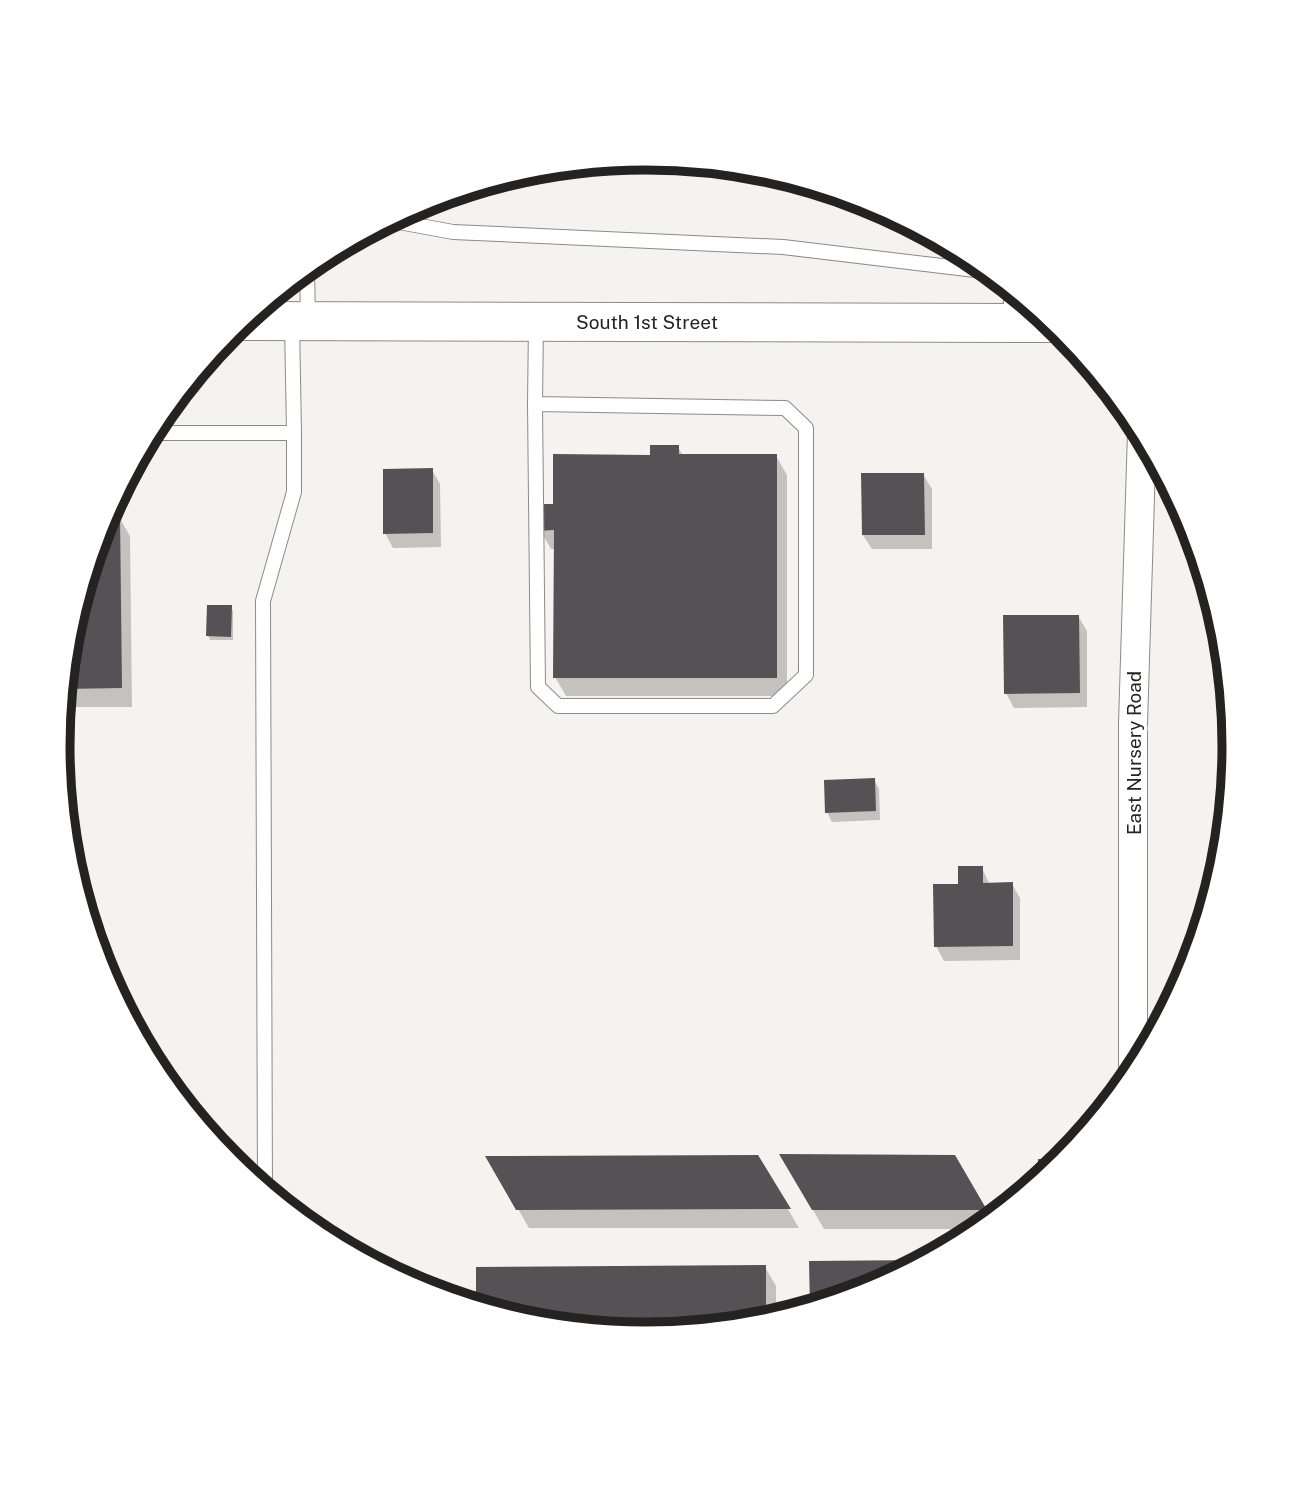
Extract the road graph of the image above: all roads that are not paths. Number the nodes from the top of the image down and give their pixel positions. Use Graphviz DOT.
graph roads {
  1 [pos="405,223"];
  2 [pos="969,269"];
  3 [pos="305,282"];
  4 [pos="1011,305"];
  5 [pos="258,321"];
  6 [pos="300,321"];
  7 [pos="537,322"];
  8 [pos="535,404"];
  9 [pos="294,432"];
  10 [pos="163,433"];
  11 [pos="1141,452"];
  12 [pos="1133,1053"];
  13 [pos="265,1178"];
  1 -- 2 [label="lane"];
  3 -- 6 [label="lane"];
  4 -- 7 [label="main road, South 1st Street"];
  5 -- 6 [label="main road, South 1st Street"];
  6 -- 7 [label="main road, South 1st Street"];
  6 -- 9 [label="lane"];
  7 -- 8 [label="lane"];
  8 -- 8 [label="lane"];
  9 -- 10 [label="lane"];
  9 -- 13 [label="lane"];
  11 -- 12 [label="street, East Nursery Road"];
}
